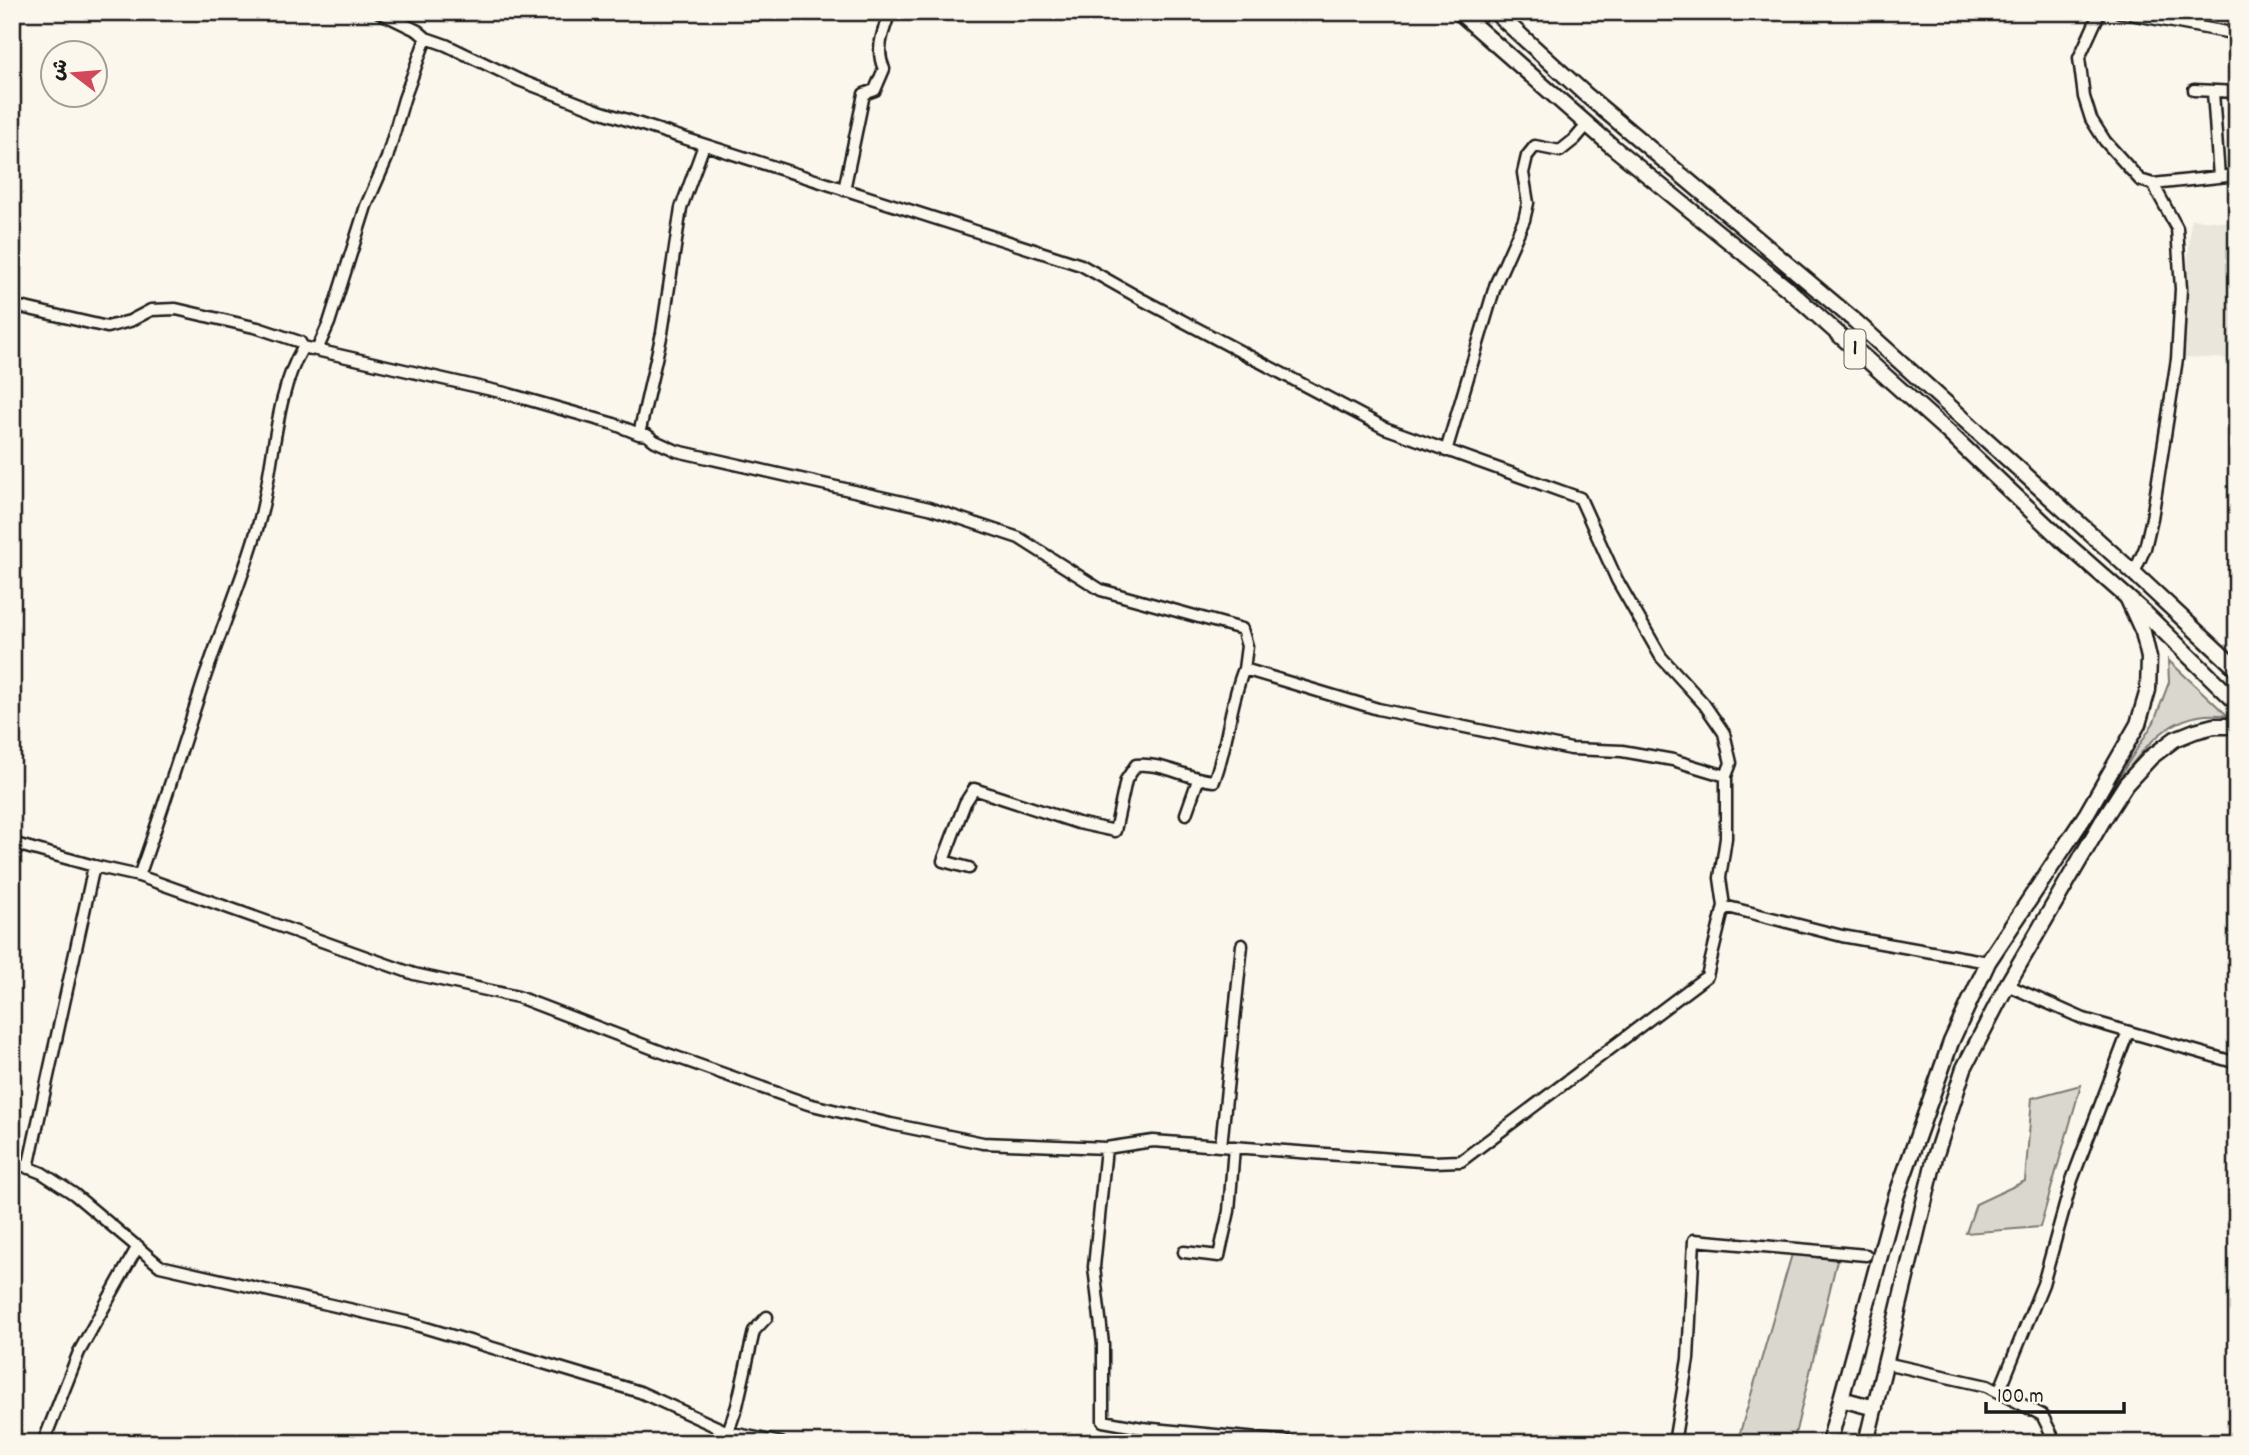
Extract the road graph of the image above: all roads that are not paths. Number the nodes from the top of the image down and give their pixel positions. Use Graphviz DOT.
graph roads {
  1 [pos="379,12"];
  2 [pos="890,12"];
  3 [pos="1495,12"];
  4 [pos="2099,12"];
  5 [pos="2119,12"];
  6 [pos="1469,15"];
  7 [pos="2237,34"];
  8 [pos="426,38"];
  9 [pos="2194,90"];
  10 [pos="2213,92"];
  11 [pos="2237,92"];
  12 [pos="1587,125"];
  13 [pos="1629,129"];
  14 [pos="704,145"];
  15 [pos="1613,147"];
  16 [pos="2237,175"];
  17 [pos="2219,177"];
  18 [pos="2153,184"];
  19 [pos="844,190"];
  20 [pos="12,305"];
  21 [pos="303,347"];
  22 [pos="317,350"];
  23 [pos="1964,419"];
  24 [pos="1948,432"];
  25 [pos="639,435"];
  26 [pos="1447,451"];
  27 [pos="2134,573"];
  28 [pos="2127,597"];
  29 [pos="1244,669"];
  30 [pos="2237,669"];
  31 [pos="2237,703"];
  32 [pos="2237,726"];
  33 [pos="1726,776"];
  34 [pos="1198,780"];
  35 [pos="2087,813"];
  36 [pos="1186,814"];
  37 [pos="2103,820"];
  38 [pos="12,843"];
  39 [pos="94,866"];
  40 [pos="970,868"];
  41 [pos="139,876"];
  42 [pos="1724,906"];
  43 [pos="1242,945"];
  44 [pos="1988,962"];
  45 [pos="2007,985"];
  46 [pos="2128,1032"];
  47 [pos="2237,1063"];
  48 [pos="1221,1146"];
  49 [pos="1234,1147"];
  50 [pos="1106,1148"];
  51 [pos="12,1161"];
  52 [pos="28,1168"];
  53 [pos="138,1247"];
  54 [pos="1184,1252"];
  55 [pos="1866,1255"];
  56 [pos="768,1317"];
  57 [pos="1885,1363"];
  58 [pos="1999,1392"];
  59 [pos="1841,1399"];
  60 [pos="1875,1408"];
  61 [pos="728,1432"];
  62 [pos="43,1443"];
  63 [pos="780,1443"];
  64 [pos="1301,1443"];
  65 [pos="1674,1443"];
  66 [pos="1829,1443"];
  67 [pos="1866,1443"];
  68 [pos="2056,1443"];
  1 -- 8 [label="street"];
  2 -- 19 [label="street"];
  3 -- 13 [label="main road, 1"];
  4 -- 18 [label="street"];
  5 -- 7 [label="street"];
  6 -- 12 [label="main road, 1"];
  8 -- 14 [label="street"];
  8 -- 22 [label="street"];
  9 -- 10 [label="street"];
  10 -- 11 [label="street"];
  10 -- 17 [label="street"];
  12 -- 15 [label="main road, 1"];
  12 -- 26 [label="street"];
  13 -- 15 [label="main road"];
  13 -- 23 [label="main road, 1"];
  14 -- 19 [label="street"];
  14 -- 25 [label="street"];
  15 -- 24 [label="main road, 1"];
  16 -- 17 [label="street"];
  17 -- 18 [label="street"];
  18 -- 27 [label="street"];
  19 -- 26 [label="street"];
  20 -- 21 [label="street"];
  21 -- 22 [label="street"];
  21 -- 41 [label="street"];
  22 -- 25 [label="street"];
  23 -- 24 [label="main road"];
  23 -- 27 [label="main road, 1"];
  24 -- 28 [label="main road, 1"];
  25 -- 29 [label="street"];
  26 -- 33 [label="street"];
  27 -- 30 [label="main road, 1"];
  28 -- 31 [label="main road, 1"];
  28 -- 35 [label="main road"];
  29 -- 33 [label="street"];
  29 -- 34 [label="street"];
  32 -- 37 [label="main road"];
  33 -- 42 [label="street"];
  34 -- 36 [label="street"];
  34 -- 40 [label="street"];
  35 -- 37 [label="main road"];
  35 -- 44 [label="main road"];
  37 -- 45 [label="main road"];
  38 -- 39 [label="street"];
  39 -- 41 [label="street"];
  39 -- 52 [label="street"];
  41 -- 50 [label="street"];
  42 -- 44 [label="street"];
  42 -- 49 [label="street"];
  43 -- 48 [label="street"];
  44 -- 59 [label="main road"];
  45 -- 46 [label="street"];
  45 -- 57 [label="main road"];
  46 -- 47 [label="street"];
  46 -- 58 [label="street"];
  48 -- 49 [label="street"];
  48 -- 50 [label="street"];
  49 -- 54 [label="street"];
  50 -- 64 [label="street"];
  51 -- 52 [label="street"];
  52 -- 53 [label="street"];
  53 -- 61 [label="street"];
  53 -- 62 [label="street"];
  55 -- 65 [label="street"];
  56 -- 61 [label="street"];
  57 -- 58 [label="street"];
  57 -- 60 [label="main road"];
  58 -- 68 [label="street"];
  59 -- 60 [label="main road"];
  59 -- 66 [label="main road"];
  60 -- 67 [label="main road"];
  61 -- 63 [label="street"];
}
